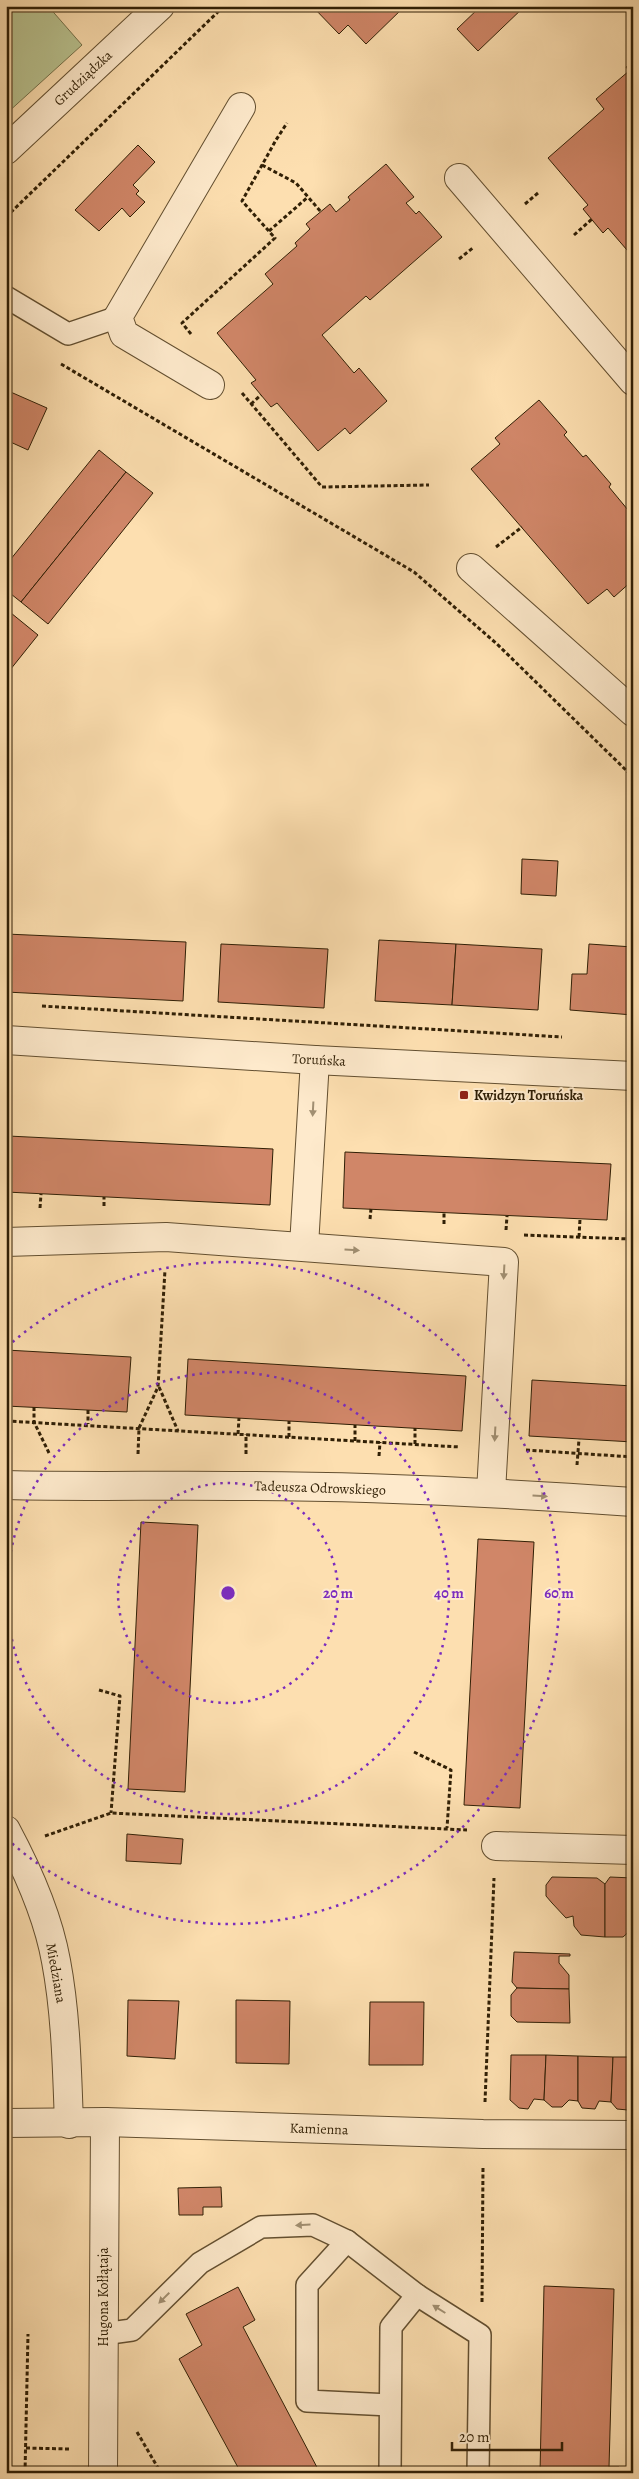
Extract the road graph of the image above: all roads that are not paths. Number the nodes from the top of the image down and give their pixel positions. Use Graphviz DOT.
graph roads {
  1 [pos="160,6"];
  2 [pos="241,107"];
  3 [pos="6,150"];
  4 [pos="459,178"];
  5 [pos="6,296"];
  6 [pos="118,316"];
  7 [pos="633,382"];
  8 [pos="223,386"];
  9 [pos="471,568"];
  10 [pos="633,712"];
  11 [pos="6,1040"];
  12 [pos="315,1060"];
  13 [pos="633,1076"];
  14 [pos="6,1242"];
  15 [pos="304,1246"];
  16 [pos="6,1485"];
  17 [pos="491,1492"];
  18 [pos="633,1502"];
  19 [pos="10,1838"];
  20 [pos="496,1846"];
  21 [pos="633,1850"];
  22 [pos="105,2122"];
  23 [pos="6,2123"];
  24 [pos="69,2124"];
  25 [pos="633,2135"];
  26 [pos="347,2241"];
  27 [pos="418,2295"];
  28 [pos="103,2334"];
  29 [pos="390,2405"];
  30 [pos="103,2473"];
  31 [pos="390,2473"];
  32 [pos="478,2473"];
  1 -- 3 [label="street, Grudziądzka"];
  2 -- 6 [label="street"];
  4 -- 7 [label="street"];
  5 -- 6 [label="lane"];
  6 -- 8 [label="street"];
  9 -- 10 [label="street"];
  11 -- 12 [label="street, Toruńska"];
  12 -- 13 [label="street, Toruńska"];
  12 -- 15 [label="street, one-way"];
  14 -- 15 [label="street"];
  15 -- 17 [label="street, one-way"];
  16 -- 17 [label="street, Tadeusza Odrowskiego"];
  17 -- 18 [label="street, Tadeusza Odrowskiego, one-way"];
  19 -- 24 [label="street, Miedziana"];
  20 -- 21 [label="street"];
  22 -- 24 [label="street, Kamienna"];
  22 -- 25 [label="street, Kamienna"];
  22 -- 28 [label="street, Hugona Kołłątaja"];
  23 -- 24 [label="street, Kamienna"];
  26 -- 27 [label="lane"];
  26 -- 28 [label="lane, one-way"];
  26 -- 29 [label="lane"];
  27 -- 29 [label="lane"];
  32 -- 27 [label="lane, one-way"];
  28 -- 30 [label="street, Hugona Kołłątaja"];
  29 -- 31 [label="lane"];
}
